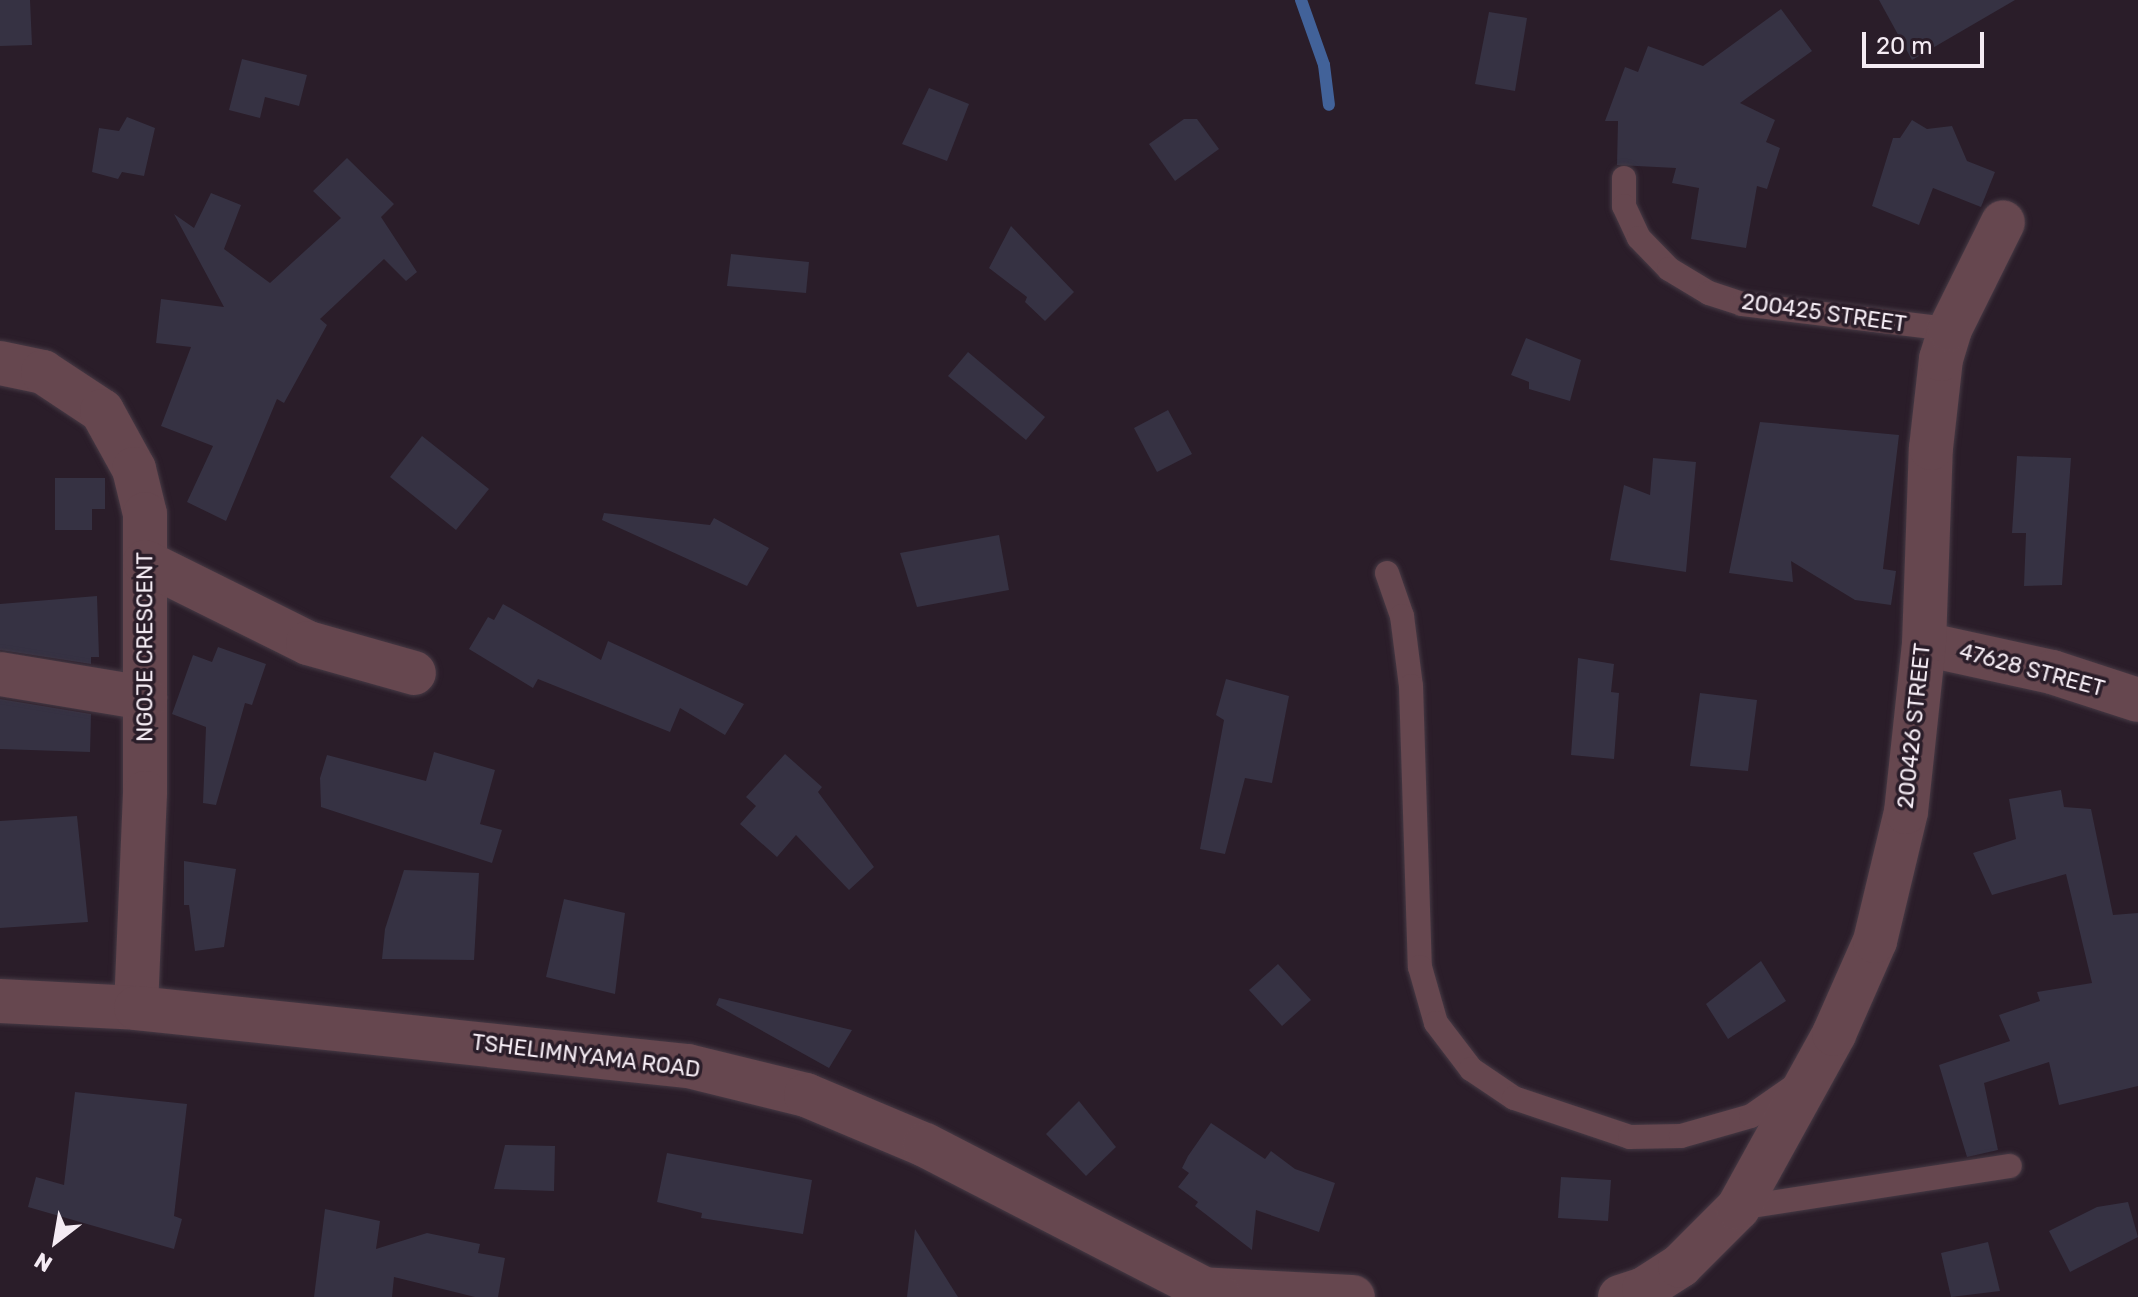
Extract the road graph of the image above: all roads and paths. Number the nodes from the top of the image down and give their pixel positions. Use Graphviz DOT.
graph roads {
  1 [pos="1624,178"];
  2 [pos="2003,222"];
  3 [pos="1950,329"];
  4 [pos="0,363"];
  5 [pos="145,562"];
  6 [pos="1387,573"];
  7 [pos="1924,644"];
  8 [pos="414,673"];
  9 [pos="0,674"];
  10 [pos="145,698"];
  11 [pos="2138,700"];
  12 [pos="0,1001"];
  13 [pos="136,1008"];
  14 [pos="1813,1074"];
  15 [pos="2010,1166"];
  16 [pos="1738,1208"];
  17 [pos="1211,1293"];
  18 [pos="1353,1297"];
  19 [pos="1620,1297"];
  1 -- 3 [label="lane, 200425 STREET"];
  2 -- 3 [label="street, 200426 STREET"];
  3 -- 7 [label="street, 200426 STREET"];
  4 -- 5 [label="street, NGOJE CRESCENT"];
  5 -- 8 [label="street"];
  5 -- 10 [label="street, NGOJE CRESCENT"];
  6 -- 14 [label="lane"];
  7 -- 11 [label="street, 47628 STREET"];
  7 -- 14 [label="street, 200426 STREET"];
  9 -- 10 [label="street"];
  10 -- 13 [label="street, NGOJE CRESCENT"];
  12 -- 13 [label="street, TSHELIMNYAMA ROAD"];
  13 -- 17 [label="street, TSHELIMNYAMA ROAD"];
  14 -- 16 [label="street, 200426 STREET"];
  15 -- 16 [label="lane"];
  16 -- 19 [label="street, 200426 STREET"];
  17 -- 18 [label="street"];
}
